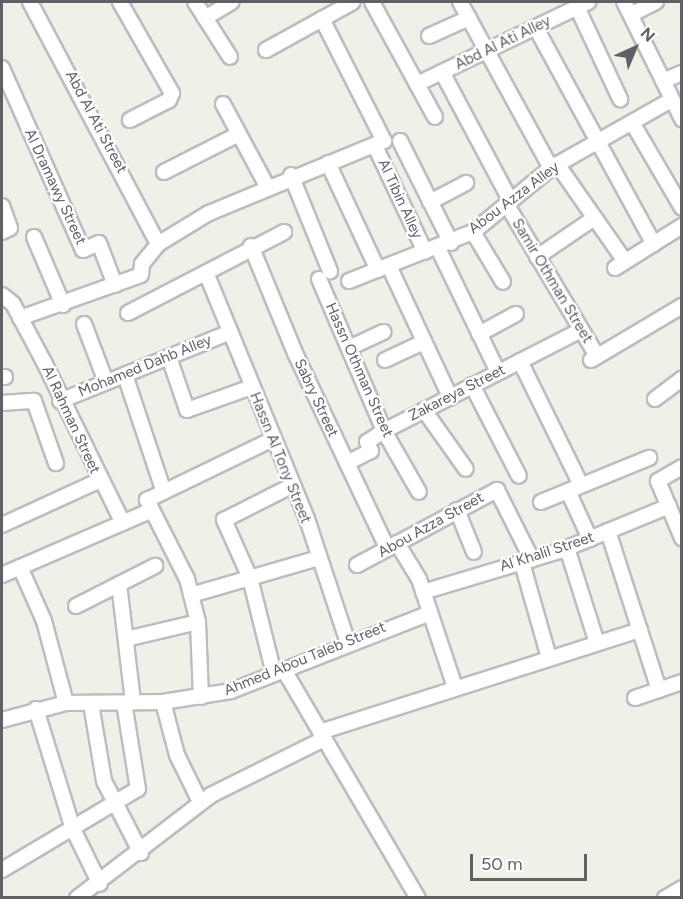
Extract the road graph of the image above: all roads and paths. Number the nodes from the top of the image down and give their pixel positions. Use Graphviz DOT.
graph roads {
  1 [pos="30,2"];
  2 [pos="120,2"];
  3 [pos="195,2"];
  4 [pos="232,2"];
  5 [pos="353,2"];
  6 [pos="372,2"];
  7 [pos="460,2"];
  8 [pos="624,2"];
  9 [pos="656,2"];
  10 [pos="583,4"];
  11 [pos="632,14"];
  12 [pos="206,18"];
  13 [pos="470,18"];
  14 [pos="322,19"];
  15 [pos="536,28"];
  16 [pos="429,36"];
  17 [pos="266,50"];
  18 [pos="488,51"];
  19 [pos="230,57"];
  20 [pos="2,68"];
  21 [pos="442,72"];
  22 [pos="681,73"];
  23 [pos="663,81"];
  24 [pos="417,84"];
  25 [pos="620,99"];
  26 [pos="671,100"];
  27 [pos="223,104"];
  28 [pos="435,117"];
  29 [pos="681,119"];
  30 [pos="130,120"];
  31 [pos="633,124"];
  32 [pos="239,134"];
  33 [pos="400,141"];
  34 [pos="596,144"];
  35 [pos="375,146"];
  36 [pos="328,163"];
  37 [pos="554,166"];
  38 [pos="164,172"];
  39 [pos="291,175"];
  40 [pos="466,183"];
  41 [pos="267,186"];
  42 [pos="430,202"];
  43 [pos="509,204"];
  44 [pos="2,206"];
  45 [pos="681,208"];
  46 [pos="593,219"];
  47 [pos="681,226"];
  48 [pos="2,232"];
  49 [pos="284,232"];
  50 [pos="473,232"];
  51 [pos="34,237"];
  52 [pos="158,244"];
  53 [pos="654,244"];
  54 [pos="251,246"];
  55 [pos="438,248"];
  56 [pos="537,257"];
  57 [pos="383,268"];
  58 [pos="207,275"];
  59 [pos="349,280"];
  60 [pos="503,282"];
  61 [pos="115,285"];
  62 [pos="4,298"];
  63 [pos="63,305"];
  64 [pos="681,306"];
  65 [pos="128,313"];
  66 [pos="516,314"];
  67 [pos="20,318"];
  68 [pos="84,324"];
  69 [pos="581,330"];
  70 [pos="231,332"];
  71 [pos="383,332"];
  72 [pos="479,334"];
  73 [pos="424,342"];
  74 [pos="349,348"];
  75 [pos="169,357"];
  76 [pos="386,360"];
  77 [pos="520,361"];
  78 [pos="498,372"];
  79 [pos="125,375"];
  80 [pos="681,379"];
  81 [pos="106,382"];
  82 [pos="472,385"];
  83 [pos="252,387"];
  84 [pos="450,397"];
  85 [pos="655,399"];
  86 [pos="60,401"];
  87 [pos="2,403"];
  88 [pos="424,410"];
  89 [pos="384,431"];
  90 [pos="273,439"];
  91 [pos="649,458"];
  92 [pos="56,463"];
  93 [pos="347,463"];
  94 [pos="681,467"];
  95 [pos="466,469"];
  96 [pos="519,476"];
  97 [pos="98,481"];
  98 [pos="293,485"];
  99 [pos="575,488"];
  100 [pos="164,492"];
  101 [pos="419,492"];
  102 [pos="541,502"];
  103 [pos="669,506"];
  104 [pos="152,510"];
  105 [pos="457,510"];
  106 [pos="123,523"];
  107 [pos="2,525"];
  108 [pos="608,531"];
  109 [pos="681,538"];
  110 [pos="590,539"];
  111 [pos="392,546"];
  112 [pos="567,548"];
  113 [pos="474,552"];
  114 [pos="318,558"];
  115 [pos="527,561"];
  116 [pos="357,565"];
  117 [pos="155,566"];
  118 [pos="20,567"];
  119 [pos="2,575"];
  120 [pos="250,578"];
  121 [pos="119,584"];
  122 [pos="423,592"];
  123 [pos="191,595"];
  124 [pos="76,606"];
  125 [pos="430,613"];
  126 [pos="198,622"];
  127 [pos="640,630"];
  128 [pos="126,639"];
  129 [pos="348,643"];
  130 [pos="597,643"];
  131 [pos="549,658"];
  132 [pos="279,672"];
  133 [pos="681,682"];
  134 [pos="455,687"];
  135 [pos="659,690"];
  136 [pos="201,698"];
  137 [pos="635,698"];
  138 [pos="163,702"];
  139 [pos="66,703"];
  140 [pos="129,703"];
  141 [pos="90,704"];
  142 [pos="36,709"];
  143 [pos="2,720"];
  144 [pos="322,735"];
  145 [pos="200,802"];
  146 [pos="113,805"];
  147 [pos="73,830"];
  148 [pos="141,853"];
  149 [pos="2,870"];
  150 [pos="100,884"];
  151 [pos="681,888"];
  152 [pos="77,897"];
  153 [pos="418,897"];
  154 [pos="665,897"];
  1 -- 52 [label="street, Abd Al Ati Street"];
  2 -- 30 [label="street"];
  3 -- 12 [label="street"];
  4 -- 12 [label="street"];
  5 -- 14 [label="street"];
  6 -- 24 [label="street"];
  7 -- 13 [label="street"];
  8 -- 11 [label="street"];
  9 -- 11 [label="street"];
  10 -- 15 [label="street, Abd Al Ati Alley"];
  10 -- 25 [label="street"];
  11 -- 23 [label="street"];
  12 -- 19 [label="street"];
  13 -- 16 [label="street"];
  13 -- 18 [label="street"];
  14 -- 17 [label="street"];
  14 -- 35 [label="street"];
  15 -- 18 [label="street, Abd Al Ati Alley"];
  15 -- 34 [label="street"];
  18 -- 21 [label="street, Abd Al Ati Alley"];
  18 -- 37 [label="street"];
  20 -- 61 [label="street, Al Dramawy Street"];
  21 -- 24 [label="street, Abd Al Ati Alley"];
  21 -- 43 [label="street, Samir Othman Street"];
  22 -- 23 [label="street"];
  23 -- 26 [label="street"];
  24 -- 28 [label="street"];
  26 -- 29 [label="street"];
  26 -- 31 [label="street, Abou Azza Alley"];
  27 -- 32 [label="street"];
  31 -- 34 [label="street, Abou Azza Alley"];
  31 -- 45 [label="street"];
  32 -- 38 [label="street"];
  32 -- 41 [label="street"];
  33 -- 42 [label="street"];
  34 -- 37 [label="street, Abou Azza Alley"];
  34 -- 53 [label="street"];
  35 -- 36 [label="street"];
  35 -- 55 [label="street, Al Tibin Alley"];
  36 -- 39 [label="street"];
  36 -- 57 [label="street"];
  37 -- 43 [label="street, Abou Azza Alley"];
  37 -- 46 [label="street"];
  39 -- 41 [label="street"];
  39 -- 74 [label="street, Hassn Othman Street"];
  40 -- 42 [label="street"];
  41 -- 52 [label="street"];
  42 -- 55 [label="street"];
  43 -- 50 [label="street, Abou Azza Alley"];
  43 -- 56 [label="street, Samir Othman Street"];
  44 -- 48 [label="street"];
  46 -- 53 [label="street"];
  46 -- 56 [label="street"];
  47 -- 53 [label="street"];
  49 -- 54 [label="street"];
  50 -- 55 [label="street, Abou Azza Alley"];
  50 -- 60 [label="street"];
  51 -- 63 [label="street"];
  52 -- 61 [label="street"];
  54 -- 58 [label="street"];
  54 -- 93 [label="street, Sabry Street"];
  55 -- 57 [label="street, Abou Azza Alley"];
  55 -- 72 [label="street"];
  56 -- 69 [label="street, Samir Othman Street"];
  57 -- 59 [label="street, Abou Azza Alley"];
  57 -- 73 [label="street"];
  58 -- 65 [label="street"];
  58 -- 70 [label="street, Hassn Al Tony Street"];
  61 -- 63 [label="street"];
  62 -- 67 [label="street, Al Rahman Street"];
  63 -- 67 [label="street"];
  64 -- 69 [label="street, Samir Othman Street"];
  66 -- 72 [label="street"];
  67 -- 86 [label="street, Al Rahman Street"];
  68 -- 81 [label="street"];
  69 -- 77 [label="street, Zakareya Street"];
  70 -- 75 [label="street, Mohamed Dahb Alley"];
  70 -- 83 [label="street, Hassn Al Tony Street"];
  71 -- 74 [label="street"];
  72 -- 78 [label="street"];
  73 -- 76 [label="street"];
  73 -- 84 [label="street"];
  74 -- 89 [label="street, Hassn Othman Street"];
  75 -- 79 [label="street, Mohamed Dahb Alley"];
  75 -- 83 [label="street"];
  77 -- 78 [label="street, Zakareya Street"];
  77 -- 99 [label="street"];
  78 -- 82 [label="street, Zakareya Street"];
  79 -- 81 [label="street, Mohamed Dahb Alley"];
  79 -- 100 [label="street"];
  80 -- 85 [label="street"];
  81 -- 86 [label="street, Mohamed Dahb Alley"];
  82 -- 84 [label="street, Zakareya Street"];
  82 -- 96 [label="street"];
  83 -- 90 [label="street, Hassn Al Tony Street"];
  84 -- 88 [label="street, Zakareya Street"];
  86 -- 97 [label="street, Al Rahman Street"];
  87 -- 92 [label="street"];
  88 -- 89 [label="street, Zakareya Street"];
  88 -- 95 [label="street"];
  89 -- 93 [label="street, Zakareya Street"];
  89 -- 101 [label="street, Hassn Othman Street"];
  90 -- 98 [label="street, Hassn Al Tony Street"];
  90 -- 100 [label="street"];
  91 -- 99 [label="street"];
  93 -- 111 [label="street, Sabry Street"];
  94 -- 103 [label="street"];
  97 -- 106 [label="street, Al Rahman Street"];
  97 -- 107 [label="street"];
  98 -- 114 [label="street, Hassn Al Tony Street"];
  98 -- 120 [label="street"];
  99 -- 102 [label="street"];
  99 -- 110 [label="street"];
  100 -- 104 [label="street"];
  103 -- 108 [label="street, Al Khalil Street"];
  103 -- 109 [label="street"];
  104 -- 106 [label="street"];
  104 -- 123 [label="street"];
  105 -- 111 [label="street, Abou Azza Street"];
  105 -- 113 [label="street"];
  105 -- 115 [label="street, Abou Azza Street"];
  106 -- 118 [label="street"];
  108 -- 110 [label="street, Al Khalil Street"];
  108 -- 127 [label="street"];
  110 -- 112 [label="street, Al Khalil Street"];
  111 -- 116 [label="street, Abou Azza Street"];
  111 -- 122 [label="street, Sabry Street"];
  112 -- 115 [label="street, Al Khalil Street"];
  112 -- 130 [label="street"];
  114 -- 120 [label="street"];
  114 -- 129 [label="street, Hassn Al Tony Street"];
  115 -- 122 [label="street, Al Khalil Street"];
  115 -- 131 [label="street"];
  117 -- 121 [label="street"];
  118 -- 119 [label="street"];
  118 -- 139 [label="street"];
  120 -- 123 [label="street"];
  120 -- 132 [label="street"];
  121 -- 124 [label="street"];
  121 -- 128 [label="street"];
  122 -- 125 [label="street, Sabry Street"];
  123 -- 126 [label="street"];
  125 -- 129 [label="street, Ahmed Abou Taleb Street"];
  125 -- 134 [label="street, Sabry Street"];
  126 -- 128 [label="street"];
  126 -- 136 [label="street"];
  127 -- 130 [label="street"];
  127 -- 135 [label="street"];
  128 -- 140 [label="street"];
  129 -- 132 [label="street, Ahmed Abou Taleb Street"];
  130 -- 131 [label="street"];
  131 -- 134 [label="street"];
  132 -- 136 [label="street, Ahmed Abou Taleb Street"];
  132 -- 144 [label="street"];
  133 -- 135 [label="street"];
  134 -- 144 [label="street"];
  135 -- 137 [label="street"];
  136 -- 138 [label="street, Ahmed Abou Taleb Street"];
  138 -- 140 [label="street, Ahmed Abou Taleb Street"];
  138 -- 145 [label="street"];
  139 -- 141 [label="street, Ahmed Abou Taleb Street"];
  139 -- 142 [label="street, Ahmed Abou Taleb Street"];
  140 -- 141 [label="street, Ahmed Abou Taleb Street"];
  140 -- 146 [label="street"];
  141 -- 146 [label="street"];
  142 -- 143 [label="street, Ahmed Abou Taleb Street"];
  142 -- 147 [label="street"];
  144 -- 145 [label="street"];
  144 -- 153 [label="street"];
  145 -- 148 [label="street"];
  146 -- 147 [label="street"];
  146 -- 148 [label="street"];
  147 -- 149 [label="street"];
  147 -- 150 [label="street"];
  148 -- 150 [label="street"];
  150 -- 152 [label="street"];
  151 -- 154 [label="street"];
}
